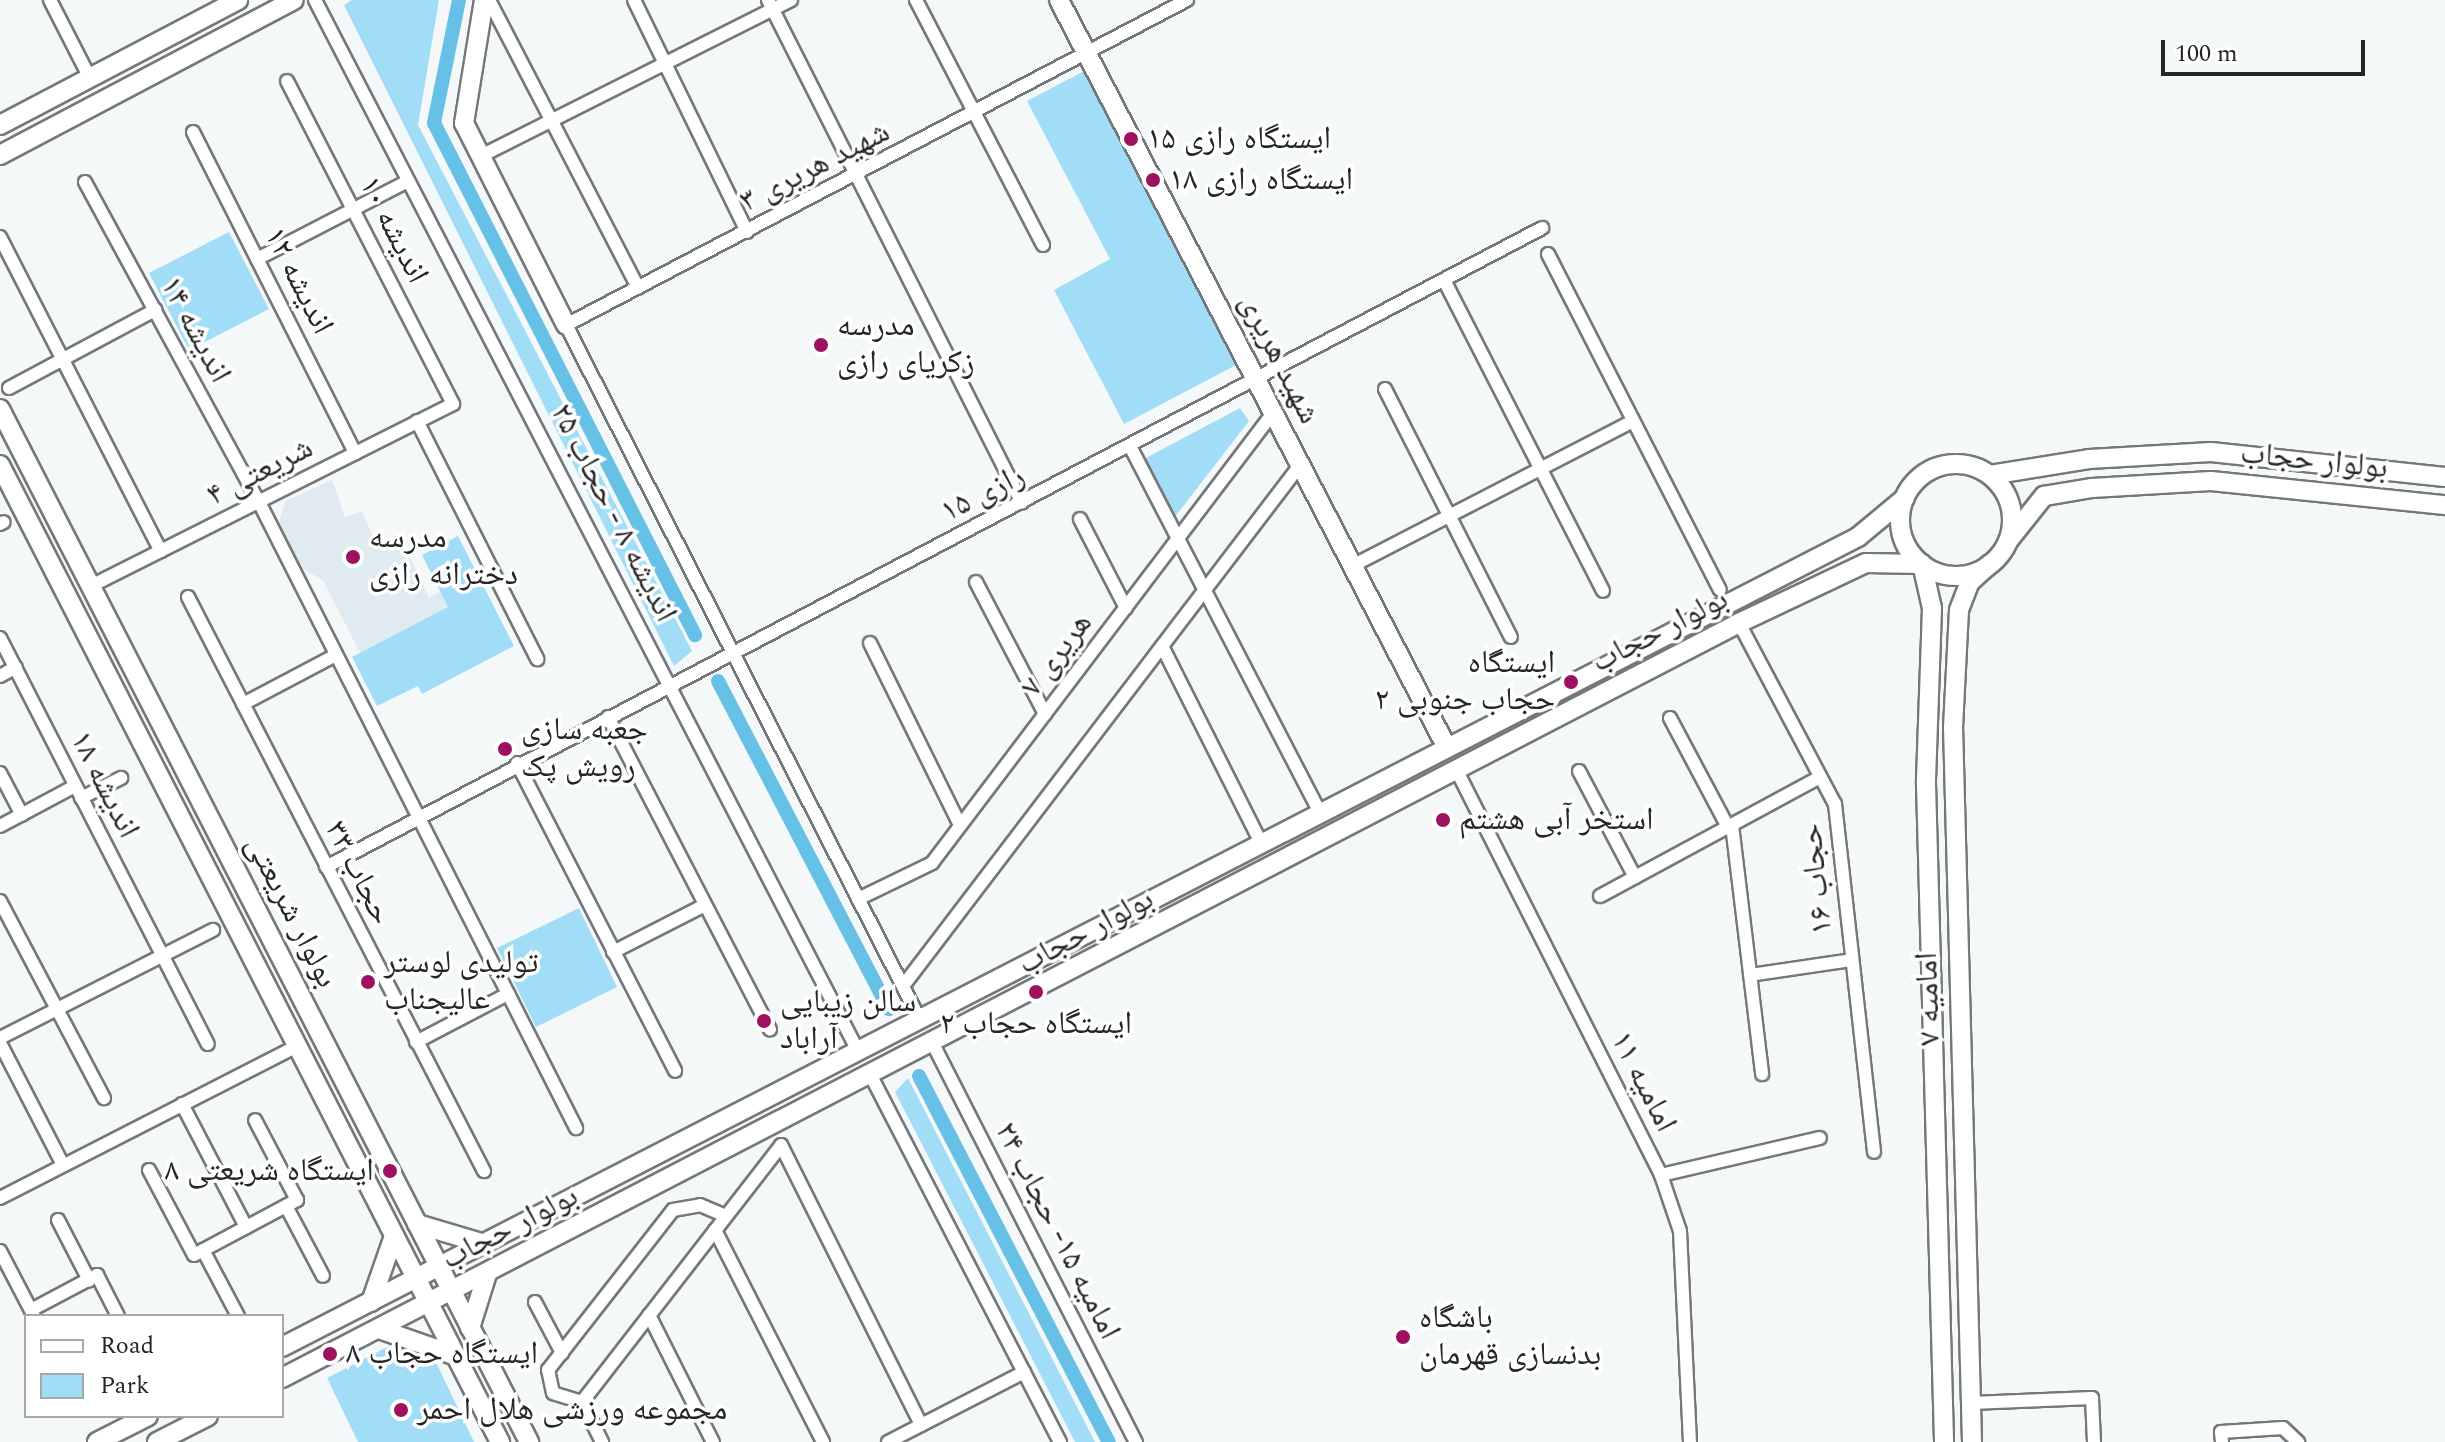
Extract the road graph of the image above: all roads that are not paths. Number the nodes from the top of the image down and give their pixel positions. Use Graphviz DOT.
graph roads {
  1 [pos="50,0"];
  2 [pos="238,0"];
  3 [pos="294,0"];
  4 [pos="315,0"];
  5 [pos="487,0"];
  6 [pos="634,0"];
  7 [pos="791,0"];
  8 [pos="916,0"];
  9 [pos="1059,0"];
  10 [pos="1188,2"];
  11 [pos="770,5"];
  12 [pos="1088,56"];
  13 [pos="665,64"];
  14 [pos="90,78"];
  15 [pos="287,81"];
  16 [pos="975,114"];
  17 [pos="555,121"];
  18 [pos="0,125"];
  19 [pos="193,132"];
  20 [pos="0,155"];
  21 [pos="481,156"];
  22 [pos="856,175"];
  23 [pos="408,181"];
  24 [pos="85,182"];
  25 [pos="353,210"];
  26 [pos="1542,228"];
  27 [pos="747,232"];
  28 [pos="0,237"];
  29 [pos="1043,245"];
  30 [pos="1548,254"];
  31 [pos="257,259"];
  32 [pos="1444,280"];
  33 [pos="638,288"];
  34 [pos="155,310"];
  35 [pos="566,325"];
  36 [pos="63,359"];
  37 [pos="1257,382"];
  38 [pos="9,388"];
  39 [pos="1385,389"];
  40 [pos="453,404"];
  41 [pos="0,409"];
  42 [pos="1273,413"];
  43 [pos="417,421"];
  44 [pos="1633,421"];
  45 [pos="1131,448"];
  46 [pos="355,453"];
  47 [pos="0,465"];
  48 [pos="1300,465"];
  49 [pos="1540,469"];
  50 [pos="2382,470"];
  51 [pos="1990,475"];
  52 [pos="2445,477"];
  53 [pos="1905,498"];
  54 [pos="2379,498"];
  55 [pos="259,502"];
  56 [pos="1022,503"];
  57 [pos="2445,505"];
  58 [pos="1449,516"];
  59 [pos="1080,519"];
  60 [pos="1177,540"];
  61 [pos="2008,541"];
  62 [pos="161,551"];
  63 [pos="1922,564"];
  64 [pos="1990,564"];
  65 [pos="1352,566"];
  66 [pos="976,582"];
  67 [pos="91,586"];
  68 [pos="1206,589"];
  69 [pos="1720,590"];
  70 [pos="1603,591"];
  71 [pos="188,597"];
  72 [pos="1126,608"];
  73 [pos="1739,623"];
  74 [pos="1511,637"];
  75 [pos="0,638"];
  76 [pos="870,643"];
  77 [pos="1162,646"];
  78 [pos="733,652"];
  79 [pos="336,655"];
  80 [pos="537,659"];
  81 [pos="16,667"];
  82 [pos="0,676"];
  83 [pos="669,686"];
  84 [pos="243,704"];
  85 [pos="1045,714"];
  86 [pos="608,717"];
  87 [pos="1670,718"];
  88 [pos="1446,746"];
  89 [pos="517,763"];
  90 [pos="1457,771"];
  91 [pos="1579,771"];
  92 [pos="0,773"];
  93 [pos="1820,777"];
  94 [pos="121,778"];
  95 [pos="78,792"];
  96 [pos="1320,812"];
  97 [pos="417,814"];
  98 [pos="22,815"];
  99 [pos="960,825"];
  100 [pos="0,826"];
  101 [pos="1730,826"];
  102 [pos="1261,843"];
  103 [pos="326,867"];
  104 [pos="1635,877"];
  105 [pos="1600,896"];
  106 [pos="858,899"];
  107 [pos="0,901"];
  108 [pos="1153,903"];
  109 [pos="705,905"];
  110 [pos="1163,925"];
  111 [pos="213,930"];
  112 [pos="613,952"];
  113 [pos="163,956"];
  114 [pos="1852,960"];
  115 [pos="1750,975"];
  116 [pos="903,986"];
  117 [pos="508,994"];
  118 [pos="59,1008"];
  119 [pos="920,1020"];
  120 [pos="770,1030"];
  121 [pos="0,1040"];
  122 [pos="416,1042"];
  123 [pos="208,1044"];
  124 [pos="933,1044"];
  125 [pos="297,1046"];
  126 [pos="859,1053"];
  127 [pos="675,1071"];
  128 [pos="1762,1074"];
  129 [pos="871,1076"];
  130 [pos="104,1098"];
  131 [pos="182,1104"];
  132 [pos="255,1120"];
  133 [pos="576,1128"];
  134 [pos="1820,1138"];
  135 [pos="1874,1152"];
  136 [pos="63,1165"];
  137 [pos="149,1170"];
  138 [pos="484,1171"];
  139 [pos="1661,1175"];
  140 [pos="0,1198"];
  141 [pos="286,1206"];
  142 [pos="726,1216"];
  143 [pos="58,1220"];
  144 [pos="417,1224"];
  145 [pos="246,1227"];
  146 [pos="715,1230"];
  147 [pos="394,1236"];
  148 [pos="485,1244"];
  149 [pos="203,1250"];
  150 [pos="0,1251"];
  151 [pos="439,1267"];
  152 [pos="487,1274"];
  153 [pos="323,1276"];
  154 [pos="93,1278"];
  155 [pos="416,1279"];
  156 [pos="1968,1281"];
  157 [pos="1940,1282"];
  158 [pos="452,1292"];
  159 [pos="371,1302"];
  160 [pos="535,1302"];
  161 [pos="429,1303"];
  162 [pos="33,1313"];
  163 [pos="117,1314"];
  164 [pos="237,1314"];
  165 [pos="649,1315"];
  166 [pos="470,1328"];
  167 [pos="379,1329"];
  168 [pos="284,1346"];
  169 [pos="562,1353"];
  170 [pos="456,1356"];
  171 [pos="1024,1372"];
  172 [pos="284,1377"];
  173 [pos="582,1402"];
  174 [pos="1971,1403"];
  175 [pos="144,1418"];
  176 [pos="204,1418"];
  177 [pos="921,1425"];
  178 [pos="2222,1437"];
  179 [pos="97,1442"];
  180 [pos="157,1442"];
  181 [pos="500,1442"];
  182 [pos="529,1442"];
  183 [pos="602,1442"];
  184 [pos="713,1442"];
  185 [pos="823,1442"];
  186 [pos="888,1442"];
  187 [pos="1060,1442"];
  188 [pos="1136,1442"];
  189 [pos="1690,1442"];
  190 [pos="1944,1442"];
  191 [pos="1972,1442"];
  192 [pos="2094,1442"];
  193 [pos="2298,1442"];
  1 -- 14 [label="street"];
  2 -- 14 [label="main road"];
  3 -- 20 [label="main road"];
  4 -- 23 [label="street, اندیشه ۸ - حجاب ۲۵"];
  5 -- 17 [label="street"];
  5 -- 21 [label="main road, اندیشه ۸ - حجاب ۲۵"];
  6 -- 13 [label="street"];
  7 -- 11 [label="street"];
  8 -- 16 [label="street"];
  9 -- 12 [label="main road, شهید هریری"];
  10 -- 12 [label="street, شهید هریری ۳"];
  11 -- 13 [label="street"];
  11 -- 22 [label="street"];
  12 -- 16 [label="street, شهید هریری ۳"];
  12 -- 37 [label="main road, شهید هریری"];
  13 -- 17 [label="street"];
  13 -- 27 [label="street"];
  14 -- 18 [label="main road"];
  15 -- 25 [label="street, اندیشه ۱۰"];
  16 -- 22 [label="street, شهید هریری ۳"];
  16 -- 29 [label="street"];
  17 -- 21 [label="street"];
  17 -- 33 [label="street"];
  19 -- 31 [label="street, اندیشه ۱۲"];
  21 -- 35 [label="main road, اندیشه ۸ - حجاب ۲۵"];
  22 -- 27 [label="street, شهید هریری ۳"];
  22 -- 56 [label="street"];
  23 -- 25 [label="street"];
  23 -- 83 [label="street, اندیشه ۸ - حجاب ۲۵"];
  24 -- 34 [label="street, اندیشه ۱۴"];
  25 -- 31 [label="street"];
  25 -- 40 [label="street, اندیشه ۱۰"];
  26 -- 32 [label="street, رازی ۱۵"];
  27 -- 33 [label="street, شهید هریری ۳"];
  28 -- 36 [label="street"];
  30 -- 44 [label="street"];
  31 -- 46 [label="street, اندیشه ۱۲"];
  32 -- 37 [label="street, رازی ۱۵"];
  32 -- 49 [label="street"];
  33 -- 35 [label="street, شهید هریری ۳"];
  34 -- 36 [label="street"];
  34 -- 55 [label="street, اندیشه ۱۴"];
  35 -- 78 [label="street, اندیشه ۸ - حجاب ۲۵"];
  36 -- 38 [label="street"];
  36 -- 62 [label="street"];
  37 -- 42 [label="main road, شهید هریری"];
  37 -- 45 [label="street, رازی ۱۵"];
  39 -- 58 [label="street"];
  40 -- 43 [label="street, شریعتی ۴"];
  41 -- 67 [label="main road, بولوار شریعتی"];
  42 -- 48 [label="main road, شهید هریری"];
  42 -- 60 [label="street, هریری ۷"];
  43 -- 46 [label="street, شریعتی ۴"];
  43 -- 80 [label="street"];
  44 -- 49 [label="street"];
  44 -- 69 [label="street"];
  45 -- 56 [label="street, رازی ۱۵"];
  45 -- 60 [label="street"];
  46 -- 55 [label="street, شریعتی ۴"];
  47 -- 125 [label="main road, بولوار شریعتی"];
  48 -- 65 [label="main road, شهید هریری"];
  48 -- 68 [label="street"];
  49 -- 58 [label="street"];
  49 -- 70 [label="street"];
  50 -- 51 [label="main road, بولوار حجاب"];
  50 -- 52 [label="main road, بولوار حجاب"];
  50 -- 54 [label="main road"];
  51 -- 53 [label="main road"];
  51 -- 61 [label="main road"];
  53 -- 63 [label="main road"];
  53 -- 88 [label="main road, بولوار حجاب"];
  54 -- 57 [label="main road, بولوار حجاب"];
  54 -- 61 [label="main road, بولوار حجاب"];
  55 -- 62 [label="street, شریعتی ۴"];
  55 -- 79 [label="street, اندیشه ۱۴"];
  56 -- 78 [label="street, رازی ۱۵"];
  58 -- 65 [label="street"];
  58 -- 74 [label="street"];
  59 -- 72 [label="street"];
  60 -- 68 [label="street"];
  60 -- 72 [label="street, هریری ۷"];
  61 -- 64 [label="main road"];
  62 -- 67 [label="street, شریعتی ۴"];
  63 -- 64 [label="main road"];
  63 -- 73 [label="main road, بولوار حجاب"];
  63 -- 157 [label="main road, امامیه ۷"];
  64 -- 156 [label="main road, امامیه ۷"];
  65 -- 88 [label="main road, شهید هریری"];
  66 -- 85 [label="street"];
  67 -- 144 [label="main road, بولوار شریعتی"];
  68 -- 77 [label="street"];
  68 -- 96 [label="street"];
  71 -- 84 [label="street, حجاب ۳۳"];
  72 -- 85 [label="street, هریری ۷"];
  73 -- 90 [label="main road, بولوار حجاب"];
  73 -- 93 [label="street, حجاب ۱۶"];
  75 -- 81 [label="street, اندیشه ۱۸"];
  76 -- 99 [label="street"];
  77 -- 102 [label="street"];
  77 -- 116 [label="street"];
  78 -- 83 [label="street, رازی ۱۵"];
  78 -- 106 [label="street, اندیشه ۸ - حجاب ۲۵"];
  79 -- 84 [label="street"];
  79 -- 97 [label="street, اندیشه ۱۴"];
  81 -- 82 [label="street"];
  81 -- 95 [label="street, اندیشه ۱۸"];
  83 -- 86 [label="street, رازی ۱۵"];
  83 -- 126 [label="street, اندیشه ۸ - حجاب ۲۵"];
  84 -- 103 [label="street, حجاب ۳۳"];
  85 -- 99 [label="street, هریری ۷"];
  86 -- 89 [label="street, رازی ۱۵"];
  86 -- 109 [label="street"];
  87 -- 101 [label="street"];
  88 -- 96 [label="main road, بولوار حجاب"];
  89 -- 97 [label="street, رازی ۱۵"];
  89 -- 112 [label="street"];
  90 -- 110 [label="main road, بولوار حجاب"];
  90 -- 139 [label="street, امامیه ۱۱"];
  91 -- 104 [label="street"];
  92 -- 98 [label="street"];
  93 -- 101 [label="street"];
  93 -- 114 [label="street, حجاب ۱۶"];
  94 -- 95 [label="street"];
  95 -- 98 [label="street"];
  95 -- 113 [label="street, اندیشه ۱۸"];
  96 -- 102 [label="main road, بولوار حجاب"];
  97 -- 103 [label="street, رازی ۱۵"];
  97 -- 117 [label="street, اندیشه ۱۴"];
  98 -- 100 [label="street"];
  99 -- 106 [label="street, هریری ۷"];
  101 -- 104 [label="street"];
  101 -- 115 [label="street"];
  102 -- 108 [label="main road, بولوار حجاب"];
  103 -- 122 [label="street, حجاب ۳۳"];
  104 -- 105 [label="street"];
  106 -- 116 [label="street, اندیشه ۸ - حجاب ۲۵"];
  107 -- 118 [label="street"];
  108 -- 110 [label="main road"];
  108 -- 119 [label="main road, بولوار حجاب"];
  109 -- 112 [label="street"];
  109 -- 120 [label="street"];
  110 -- 124 [label="main road, بولوار حجاب"];
  111 -- 113 [label="street"];
  112 -- 127 [label="street"];
  113 -- 118 [label="street"];
  113 -- 123 [label="street, اندیشه ۱۸"];
  114 -- 115 [label="street"];
  114 -- 135 [label="street, حجاب ۱۶"];
  115 -- 128 [label="street"];
  116 -- 119 [label="street, اندیشه ۸ - حجاب ۲۵"];
  117 -- 122 [label="street"];
  117 -- 133 [label="street, اندیشه ۱۴"];
  118 -- 121 [label="street"];
  118 -- 130 [label="street"];
  119 -- 126 [label="main road, بولوار حجاب"];
  121 -- 136 [label="street"];
  122 -- 138 [label="street, حجاب ۳۳"];
  124 -- 129 [label="main road, بولوار حجاب"];
  124 -- 188 [label="street, امامیه ۱۵- حجاب ۲۴"];
  125 -- 131 [label="street"];
  125 -- 147 [label="main road, بولوار شریعتی"];
  126 -- 148 [label="main road, بولوار حجاب"];
  129 -- 152 [label="main road, بولوار حجاب"];
  129 -- 171 [label="street"];
  131 -- 136 [label="street"];
  131 -- 145 [label="street"];
  132 -- 141 [label="street"];
  134 -- 139 [label="street"];
  136 -- 140 [label="street"];
  137 -- 149 [label="street"];
  139 -- 189 [label="street, امامیه ۱۱"];
  141 -- 145 [label="street"];
  141 -- 153 [label="street"];
  142 -- 146 [label="street"];
  142 -- 169 [label="street"];
  142 -- 177 [label="street"];
  143 -- 154 [label="street"];
  144 -- 148 [label="main road"];
  144 -- 151 [label="main road, بولوار شریعتی"];
  145 -- 149 [label="street"];
  146 -- 165 [label="street"];
  146 -- 185 [label="street"];
  147 -- 155 [label="main road, بولوار شریعتی"];
  147 -- 159 [label="main road"];
  148 -- 151 [label="main road, بولوار حجاب"];
  149 -- 164 [label="street"];
  150 -- 162 [label="street"];
  151 -- 155 [label="main road, بولوار حجاب"];
  151 -- 158 [label="main road, بولوار شریعتی"];
  152 -- 158 [label="main road, بولوار حجاب"];
  152 -- 166 [label="main road"];
  154 -- 162 [label="street"];
  154 -- 163 [label="street"];
  155 -- 159 [label="main road, بولوار حجاب"];
  155 -- 161 [label="main road, بولوار شریعتی"];
  156 -- 157 [label="main road"];
  156 -- 174 [label="main road, امامیه ۷"];
  157 -- 190 [label="main road, امامیه ۷"];
  158 -- 161 [label="main road, بولوار حجاب"];
  158 -- 166 [label="main road, بولوار شریعتی"];
  159 -- 168 [label="main road, بولوار حجاب"];
  160 -- 169 [label="street"];
  161 -- 167 [label="main road, بولوار حجاب"];
  161 -- 170 [label="main road, بولوار شریعتی"];
  165 -- 173 [label="street"];
  165 -- 184 [label="street"];
  166 -- 182 [label="main road, بولوار شریعتی"];
  167 -- 170 [label="main road"];
  167 -- 172 [label="main road, بولوار حجاب"];
  169 -- 173 [label="street"];
  170 -- 181 [label="main road, بولوار شریعتی"];
  171 -- 177 [label="street"];
  171 -- 187 [label="street"];
  173 -- 183 [label="street"];
  174 -- 191 [label="main road, امامیه ۷"];
  174 -- 192 [label="street"];
  175 -- 179 [label="main road"];
  176 -- 180 [label="main road"];
  177 -- 186 [label="street"];
  178 -- 193 [label="street"];
}
